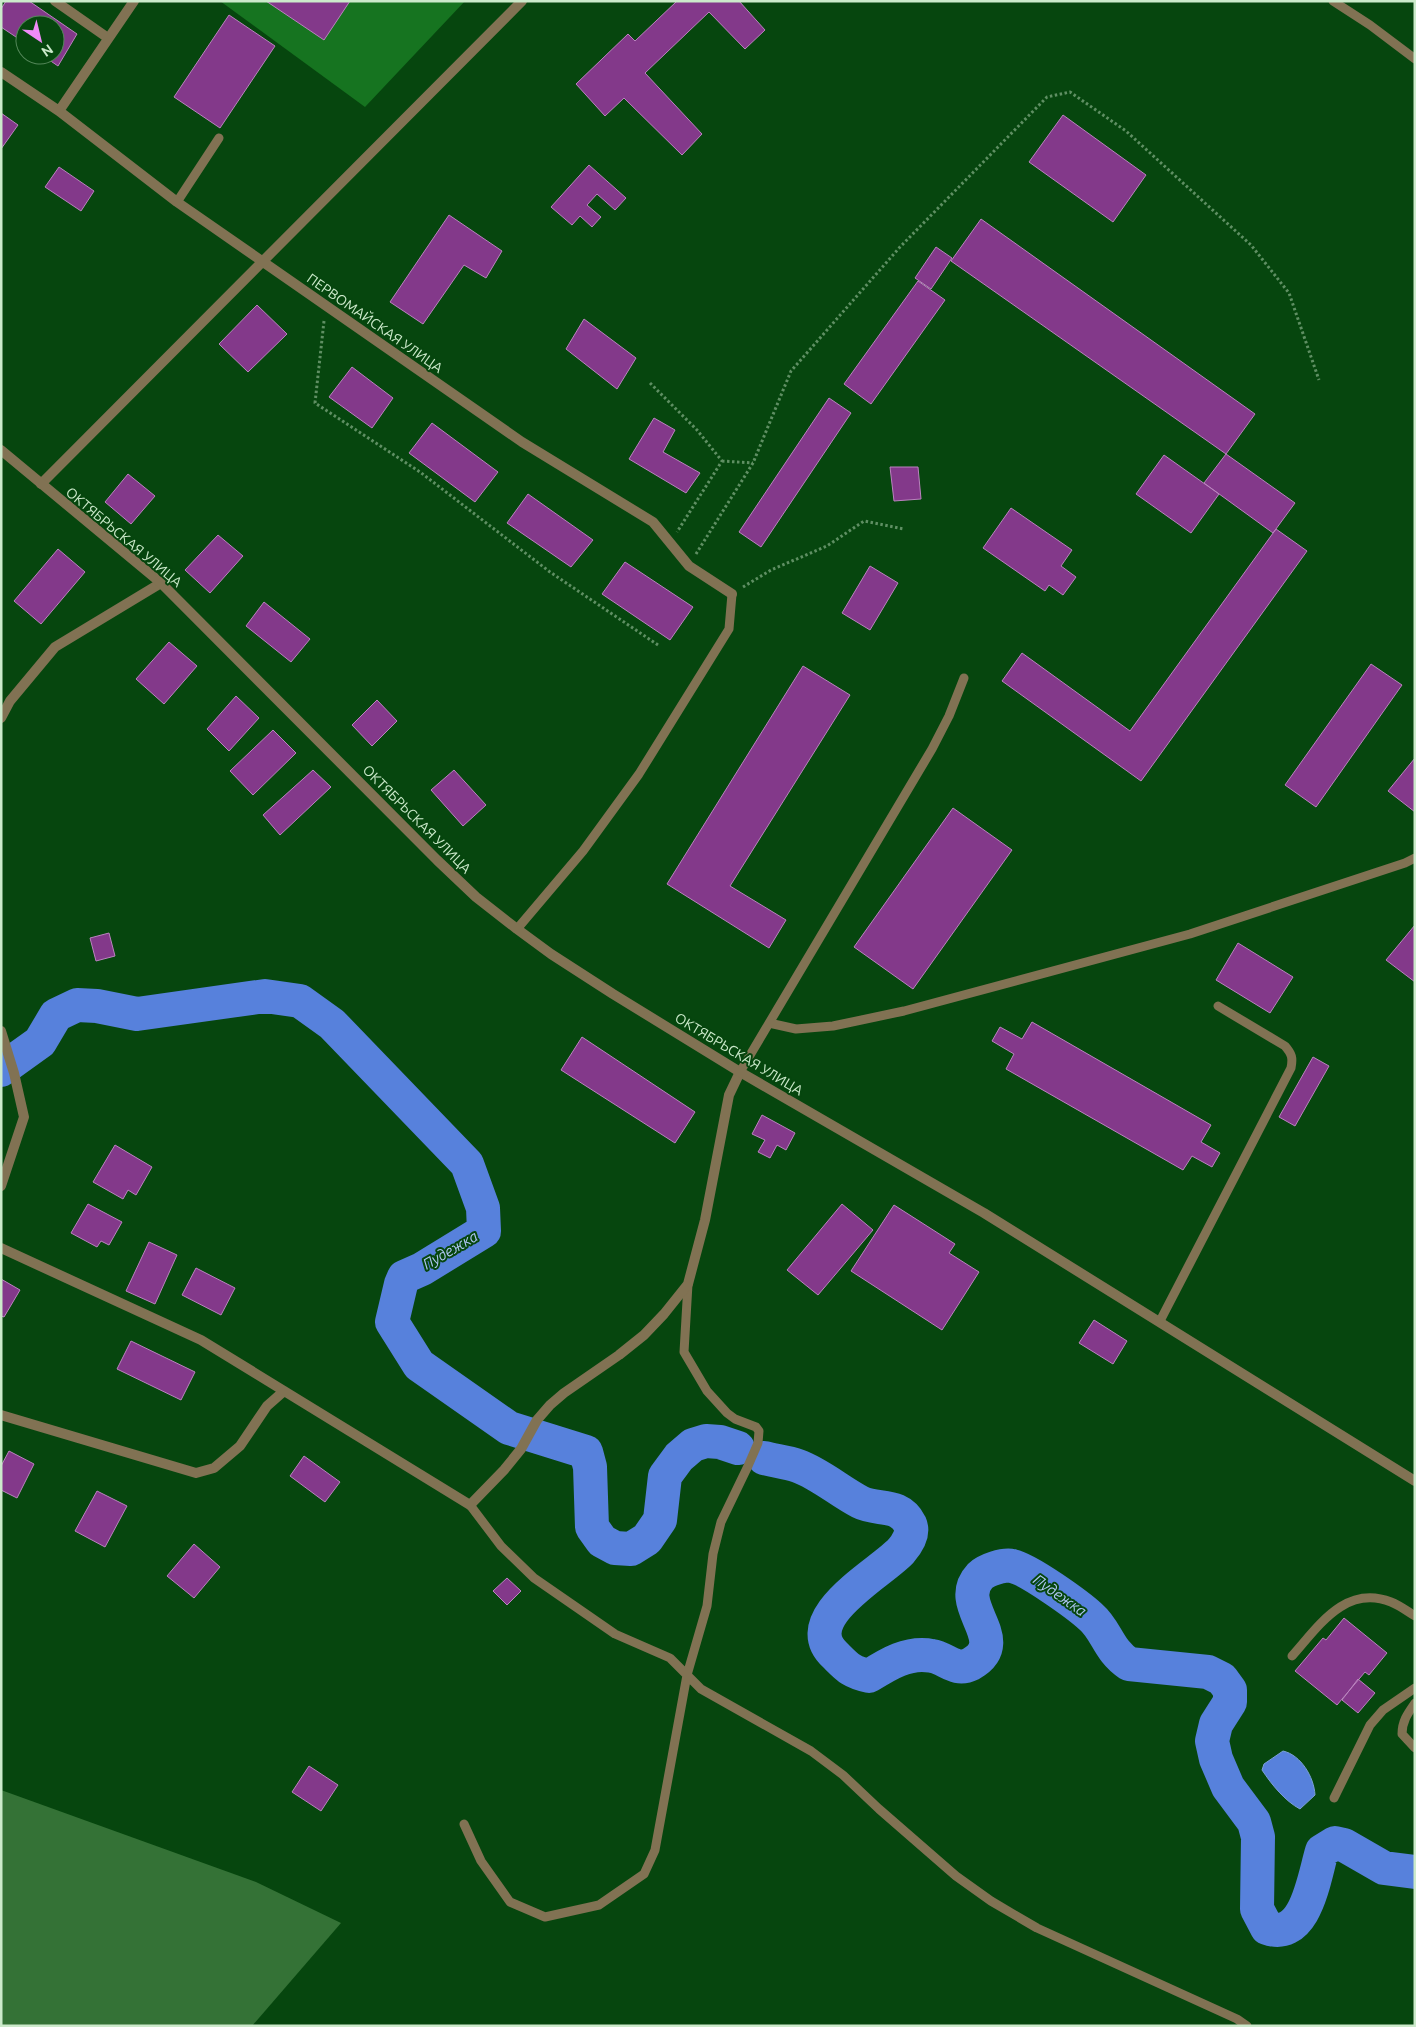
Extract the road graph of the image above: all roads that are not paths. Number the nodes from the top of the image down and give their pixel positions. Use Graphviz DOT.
graph roads {
  1 [pos="55,1"];
  2 [pos="134,1"];
  3 [pos="522,1"];
  4 [pos="1333,1"];
  5 [pos="108,38"];
  6 [pos="1415,59"];
  7 [pos="1,72"];
  8 [pos="59,112"];
  9 [pos="220,138"];
  10 [pos="177,202"];
  11 [pos="263,261"];
  12 [pos="1,450"];
  13 [pos="41,484"];
  14 [pos="160,583"];
  15 [pos="732,594"];
  16 [pos="964,678"];
  17 [pos="1,718"];
  18 [pos="1415,858"];
  19 [pos="517,929"];
  20 [pos="1218,1006"];
  21 [pos="769,1023"];
  22 [pos="1,1032"];
  23 [pos="740,1072"];
  24 [pos="1,1186"];
  25 [pos="1,1248"];
  26 [pos="688,1284"];
  27 [pos="1160,1321"];
  28 [pos="284,1391"];
  29 [pos="1,1415"];
  30 [pos="1415,1481"];
  31 [pos="470,1505"];
  32 [pos="1415,1616"];
  33 [pos="1292,1656"];
  34 [pos="687,1675"];
  35 [pos="1415,1688"];
  36 [pos="1415,1703"];
  37 [pos="1415,1748"];
  38 [pos="1334,1798"];
  39 [pos="464,1824"];
  40 [pos="1247,2026"];
  1 -- 5 [label="street"];
  2 -- 5 [label="street"];
  3 -- 11 [label="street"];
  4 -- 6 [label="lane"];
  5 -- 8 [label="street"];
  7 -- 8 [label="street, ПЕРВОМАЙСКАЯ УЛИЦА"];
  8 -- 10 [label="street, ПЕРВОМАЙСКАЯ УЛИЦА"];
  9 -- 10 [label="lane"];
  10 -- 11 [label="street, ПЕРВОМАЙСКАЯ УЛИЦА"];
  11 -- 13 [label="street"];
  11 -- 15 [label="street, ПЕРВОМАЙСКАЯ УЛИЦА"];
  12 -- 13 [label="street, ОКТЯБРЬСКАЯ УЛИЦА"];
  13 -- 14 [label="street, ОКТЯБРЬСКАЯ УЛИЦА"];
  14 -- 17 [label="street"];
  14 -- 19 [label="street, ОКТЯБРЬСКАЯ УЛИЦА"];
  15 -- 19 [label="lane"];
  16 -- 21 [label="lane"];
  18 -- 21 [label="lane"];
  19 -- 23 [label="street, ОКТЯБРЬСКАЯ УЛИЦА"];
  20 -- 27 [label="lane"];
  21 -- 23 [label="lane"];
  22 -- 24 [label="street"];
  23 -- 26 [label="street"];
  23 -- 27 [label="street, ОКТЯБРЬСКАЯ УЛИЦА"];
  25 -- 28 [label="street"];
  26 -- 31 [label="street"];
  26 -- 34 [label="lane"];
  27 -- 30 [label="street, ОКТЯБРЬСКАЯ УЛИЦА"];
  28 -- 29 [label="street"];
  28 -- 31 [label="street"];
  31 -- 34 [label="lane"];
  32 -- 33 [label="lane"];
  34 -- 39 [label="lane"];
  34 -- 40 [label="lane"];
  35 -- 38 [label="lane"];
  36 -- 37 [label="lane"];
}
